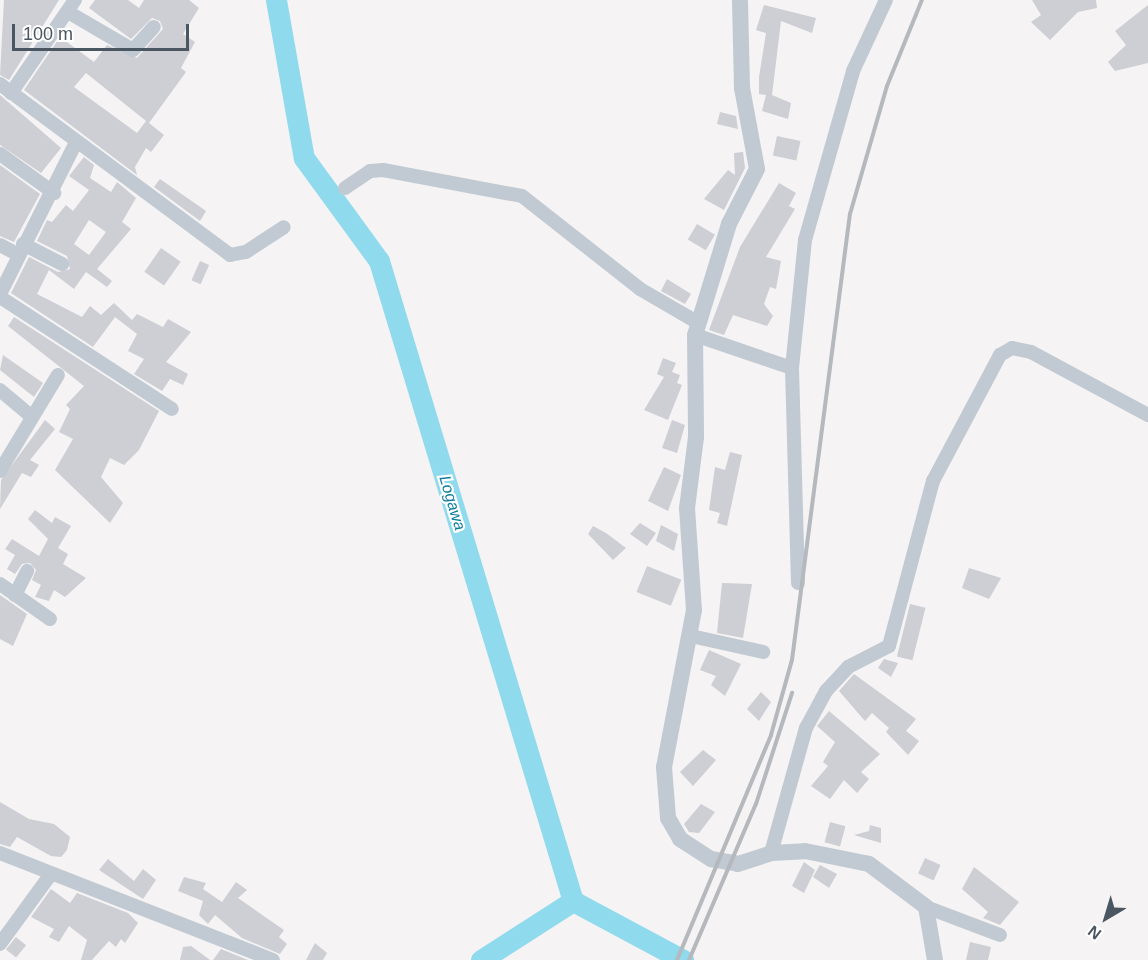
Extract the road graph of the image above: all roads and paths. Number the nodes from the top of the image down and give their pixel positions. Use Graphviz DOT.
graph roads {
  1 [pos="740,0"];
  2 [pos="886,0"];
  3 [pos="72,6"];
  4 [pos="154,27"];
  5 [pos="0,84"];
  6 [pos="11,93"];
  7 [pos="75,144"];
  8 [pos="0,154"];
  9 [pos="345,188"];
  10 [pos="54,193"];
  11 [pos="284,227"];
  12 [pos="0,245"];
  13 [pos="20,249"];
  14 [pos="62,264"];
  15 [pos="0,295"];
  16 [pos="696,329"];
  17 [pos="792,368"];
  18 [pos="58,375"];
  19 [pos="0,390"];
  20 [pos="172,409"];
  21 [pos="30,415"];
  22 [pos="1148,415"];
  23 [pos="0,471"];
  24 [pos="27,572"];
  25 [pos="0,584"];
  26 [pos="798,584"];
  27 [pos="15,595"];
  28 [pos="50,619"];
  29 [pos="691,636"];
  30 [pos="763,652"];
  31 [pos="0,853"];
  32 [pos="771,853"];
  33 [pos="51,874"];
  34 [pos="926,907"];
  35 [pos="1000,935"];
  36 [pos="0,944"];
  37 [pos="273,960"];
  38 [pos="935,960"];
  1 -- 16 [label="street"];
  2 -- 17 [label="street"];
  3 -- 4 [label="street"];
  3 -- 6 [label="street"];
  5 -- 6 [label="street"];
  6 -- 7 [label="street"];
  7 -- 10 [label="street"];
  7 -- 11 [label="street"];
  8 -- 10 [label="street"];
  9 -- 16 [label="street"];
  10 -- 13 [label="street"];
  12 -- 13 [label="street"];
  13 -- 14 [label="street"];
  13 -- 15 [label="street"];
  15 -- 20 [label="street"];
  16 -- 17 [label="street"];
  16 -- 29 [label="street"];
  17 -- 26 [label="street"];
  18 -- 21 [label="street"];
  19 -- 21 [label="street"];
  21 -- 23 [label="street"];
  22 -- 32 [label="street"];
  24 -- 27 [label="street"];
  25 -- 27 [label="street"];
  27 -- 28 [label="street"];
  29 -- 30 [label="street"];
  29 -- 32 [label="street"];
  31 -- 33 [label="street"];
  32 -- 34 [label="street"];
  33 -- 36 [label="street"];
  33 -- 37 [label="street"];
  34 -- 35 [label="street"];
  34 -- 38 [label="street"];
}
